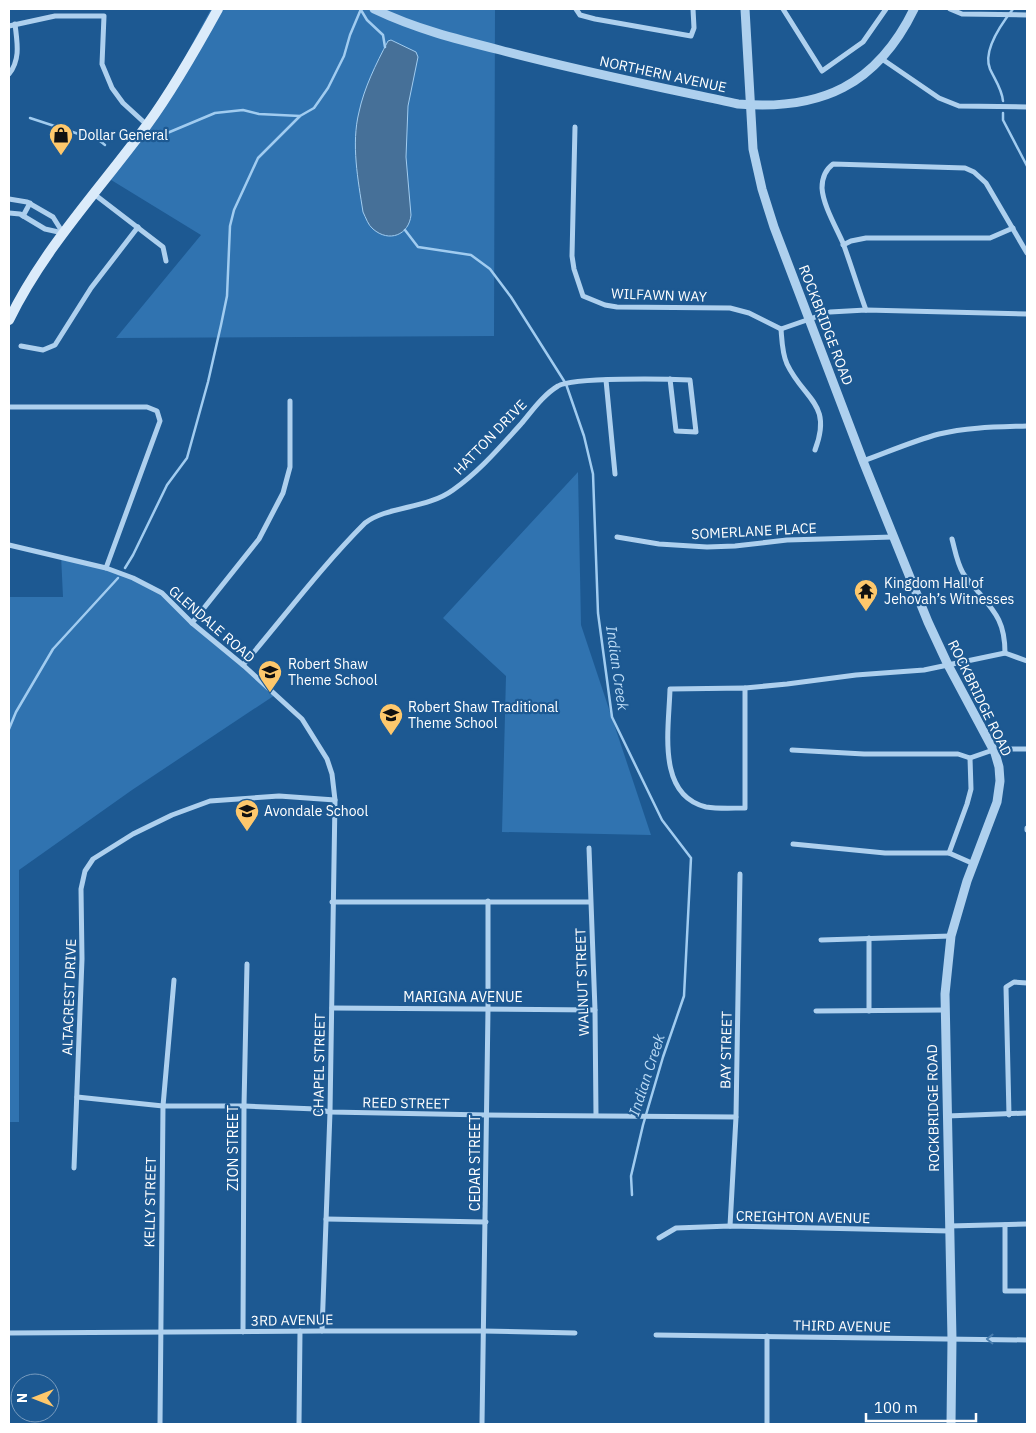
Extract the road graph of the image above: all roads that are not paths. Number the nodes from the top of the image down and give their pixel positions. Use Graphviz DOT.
graph roads {
  1 [pos="218,9"];
  2 [pos="374,9"];
  3 [pos="576,9"];
  4 [pos="693,9"];
  5 [pos="745,9"];
  6 [pos="783,9"];
  7 [pos="886,9"];
  8 [pos="914,9"];
  9 [pos="950,9"];
  10 [pos="1027,15"];
  11 [pos="12,25"];
  12 [pos="882,59"];
  13 [pos="9,74"];
  14 [pos="749,105"];
  15 [pos="1027,107"];
  16 [pos="147,126"];
  17 [pos="575,127"];
  18 [pos="94,194"];
  19 [pos="9,198"];
  20 [pos="30,204"];
  21 [pos="9,213"];
  22 [pos="23,216"];
  23 [pos="138,227"];
  24 [pos="1012,228"];
  25 [pos="63,232"];
  26 [pos="843,245"];
  27 [pos="1027,253"];
  28 [pos="166,261"];
  29 [pos="866,310"];
  30 [pos="1027,314"];
  31 [pos="810,319"];
  32 [pos="9,320"];
  33 [pos="782,330"];
  34 [pos="21,346"];
  35 [pos="670,379"];
  36 [pos="606,380"];
  37 [pos="290,400"];
  38 [pos="9,407"];
  39 [pos="1027,426"];
  40 [pos="815,450"];
  41 [pos="863,461"];
  42 [pos="615,474"];
  43 [pos="617,537"];
  44 [pos="893,537"];
  45 [pos="952,539"];
  46 [pos="9,545"];
  47 [pos="106,568"];
  48 [pos="192,623"];
  49 [pos="1005,653"];
  50 [pos="1027,661"];
  51 [pos="243,664"];
  52 [pos="948,664"];
  53 [pos="745,688"];
  54 [pos="1027,749"];
  55 [pos="792,750"];
  56 [pos="994,751"];
  57 [pos="970,758"];
  58 [pos="335,800"];
  59 [pos="794,844"];
  60 [pos="589,848"];
  61 [pos="949,852"];
  62 [pos="974,864"];
  63 [pos="740,874"];
  64 [pos="488,901"];
  65 [pos="332,902"];
  66 [pos="590,902"];
  67 [pos="951,936"];
  68 [pos="869,938"];
  69 [pos="821,940"];
  70 [pos="247,964"];
  71 [pos="174,980"];
  72 [pos="1027,984"];
  73 [pos="332,1008"];
  74 [pos="488,1009"];
  75 [pos="595,1010"];
  76 [pos="945,1010"];
  77 [pos="816,1011"];
  78 [pos="869,1011"];
  79 [pos="77,1097"];
  80 [pos="163,1106"];
  81 [pos="244,1106"];
  82 [pos="330,1112"];
  83 [pos="1027,1113"];
  84 [pos="486,1115"];
  85 [pos="596,1115"];
  86 [pos="1009,1115"];
  87 [pos="947,1116"];
  88 [pos="736,1117"];
  89 [pos="74,1168"];
  90 [pos="326,1219"];
  91 [pos="486,1222"];
  92 [pos="1005,1224"];
  93 [pos="1027,1224"];
  94 [pos="730,1226"];
  95 [pos="949,1228"];
  96 [pos="659,1238"];
  97 [pos="1027,1291"];
  98 [pos="300,1331"];
  99 [pos="322,1331"];
  100 [pos="483,1331"];
  101 [pos="243,1332"];
  102 [pos="9,1333"];
  103 [pos="160,1333"];
  104 [pos="575,1333"];
  105 [pos="656,1335"];
  106 [pos="767,1336"];
  107 [pos="952,1339"];
  108 [pos="1027,1340"];
  109 [pos="160,1424"];
  110 [pos="299,1424"];
  111 [pos="482,1424"];
  112 [pos="767,1424"];
  113 [pos="951,1424"];
  1 -- 16 [label="main road"];
  2 -- 14 [label="street, NORTHERN AVENUE"];
  3 -- 4 [label="street"];
  5 -- 14 [label="street, ROCKBRIDGE ROAD"];
  6 -- 7 [label="street"];
  8 -- 12 [label="street, NORTHERN AVENUE"];
  9 -- 10 [label="street"];
  11 -- 13 [label="street"];
  11 -- 16 [label="street"];
  12 -- 14 [label="street, NORTHERN AVENUE"];
  12 -- 15 [label="street"];
  14 -- 31 [label="street, ROCKBRIDGE ROAD"];
  16 -- 18 [label="main road"];
  17 -- 33 [label="street, WILFAWN WAY"];
  18 -- 23 [label="street"];
  18 -- 25 [label="main road"];
  19 -- 20 [label="street"];
  20 -- 22 [label="street"];
  20 -- 25 [label="street"];
  21 -- 22 [label="street"];
  22 -- 25 [label="street"];
  23 -- 28 [label="street"];
  23 -- 34 [label="street"];
  24 -- 26 [label="street"];
  24 -- 26 [label="street"];
  24 -- 27 [label="street"];
  25 -- 32 [label="main road"];
  26 -- 29 [label="street"];
  29 -- 30 [label="street"];
  29 -- 31 [label="street"];
  31 -- 33 [label="street"];
  31 -- 41 [label="street, ROCKBRIDGE ROAD"];
  33 -- 40 [label="street"];
  35 -- 35 [label="street, HATTON DRIVE"];
  35 -- 36 [label="street, HATTON DRIVE"];
  36 -- 42 [label="street"];
  36 -- 51 [label="street, HATTON DRIVE"];
  37 -- 48 [label="street"];
  38 -- 47 [label="street"];
  39 -- 41 [label="street"];
  41 -- 44 [label="street, ROCKBRIDGE ROAD"];
  43 -- 44 [label="street, SOMERLANE PLACE"];
  44 -- 52 [label="street, ROCKBRIDGE ROAD"];
  45 -- 49 [label="street"];
  46 -- 47 [label="street, GLENDALE ROAD"];
  47 -- 48 [label="street, GLENDALE ROAD"];
  48 -- 51 [label="street, GLENDALE ROAD"];
  49 -- 50 [label="street"];
  49 -- 52 [label="street"];
  51 -- 58 [label="street, GLENDALE ROAD"];
  52 -- 53 [label="street"];
  52 -- 56 [label="street, ROCKBRIDGE ROAD"];
  53 -- 53 [label="street"];
  54 -- 56 [label="street"];
  55 -- 57 [label="street"];
  56 -- 57 [label="street"];
  56 -- 62 [label="street, ROCKBRIDGE ROAD"];
  57 -- 61 [label="street"];
  58 -- 65 [label="street, CHAPEL STREET"];
  58 -- 79 [label="street, ALTACREST DRIVE"];
  59 -- 61 [label="street"];
  60 -- 66 [label="street, WALNUT STREET"];
  61 -- 62 [label="street"];
  62 -- 67 [label="street, ROCKBRIDGE ROAD"];
  63 -- 88 [label="street, BAY STREET"];
  64 -- 65 [label="street"];
  64 -- 66 [label="street"];
  64 -- 74 [label="street, CEDAR STREET"];
  65 -- 73 [label="street, CHAPEL STREET"];
  66 -- 75 [label="street, WALNUT STREET"];
  67 -- 68 [label="street"];
  67 -- 76 [label="street, ROCKBRIDGE ROAD"];
  68 -- 69 [label="street"];
  68 -- 78 [label="street"];
  70 -- 81 [label="street, ZION STREET"];
  71 -- 80 [label="street, KELLY STREET"];
  72 -- 86 [label="street"];
  73 -- 74 [label="street, MARIGNA AVENUE"];
  73 -- 82 [label="street, CHAPEL STREET"];
  74 -- 75 [label="street, MARIGNA AVENUE"];
  74 -- 84 [label="street, CEDAR STREET"];
  75 -- 85 [label="street, WALNUT STREET"];
  76 -- 78 [label="street"];
  76 -- 87 [label="street, ROCKBRIDGE ROAD"];
  77 -- 78 [label="street"];
  79 -- 80 [label="street, REED STREET"];
  79 -- 89 [label="street, ALTACREST DRIVE"];
  80 -- 81 [label="street, REED STREET"];
  80 -- 103 [label="street, KELLY STREET"];
  81 -- 82 [label="street, REED STREET"];
  81 -- 101 [label="street, ZION STREET"];
  82 -- 84 [label="street, REED STREET"];
  82 -- 90 [label="street, CHAPEL STREET"];
  83 -- 86 [label="street"];
  84 -- 85 [label="street, REED STREET"];
  84 -- 91 [label="street, CEDAR STREET"];
  85 -- 88 [label="street, REED STREET"];
  86 -- 87 [label="street"];
  87 -- 95 [label="street, ROCKBRIDGE ROAD"];
  88 -- 94 [label="street, BAY STREET"];
  90 -- 91 [label="street"];
  90 -- 99 [label="street, CHAPEL STREET"];
  91 -- 100 [label="street, CEDAR STREET"];
  92 -- 93 [label="street, CREIGHTON AVENUE"];
  92 -- 95 [label="street, CREIGHTON AVENUE"];
  92 -- 97 [label="street"];
  94 -- 95 [label="street, CREIGHTON AVENUE"];
  94 -- 96 [label="street, CREIGHTON AVENUE"];
  95 -- 107 [label="street, ROCKBRIDGE ROAD"];
  98 -- 99 [label="street, 3RD AVENUE"];
  98 -- 101 [label="street, 3RD AVENUE"];
  98 -- 110 [label="street"];
  99 -- 100 [label="street, 3RD AVENUE"];
  100 -- 104 [label="street, 3RD AVENUE"];
  100 -- 111 [label="street, CEDAR STREET"];
  101 -- 103 [label="street, 3RD AVENUE"];
  102 -- 103 [label="street, 3RD AVENUE"];
  103 -- 109 [label="street, KELLY STREET"];
  105 -- 106 [label="street, THIRD AVENUE"];
  106 -- 107 [label="street, THIRD AVENUE"];
  106 -- 112 [label="street"];
  108 -- 107 [label="street, THIRD AVENUE, one-way"];
  107 -- 113 [label="street, ROCKBRIDGE ROAD"];
}
